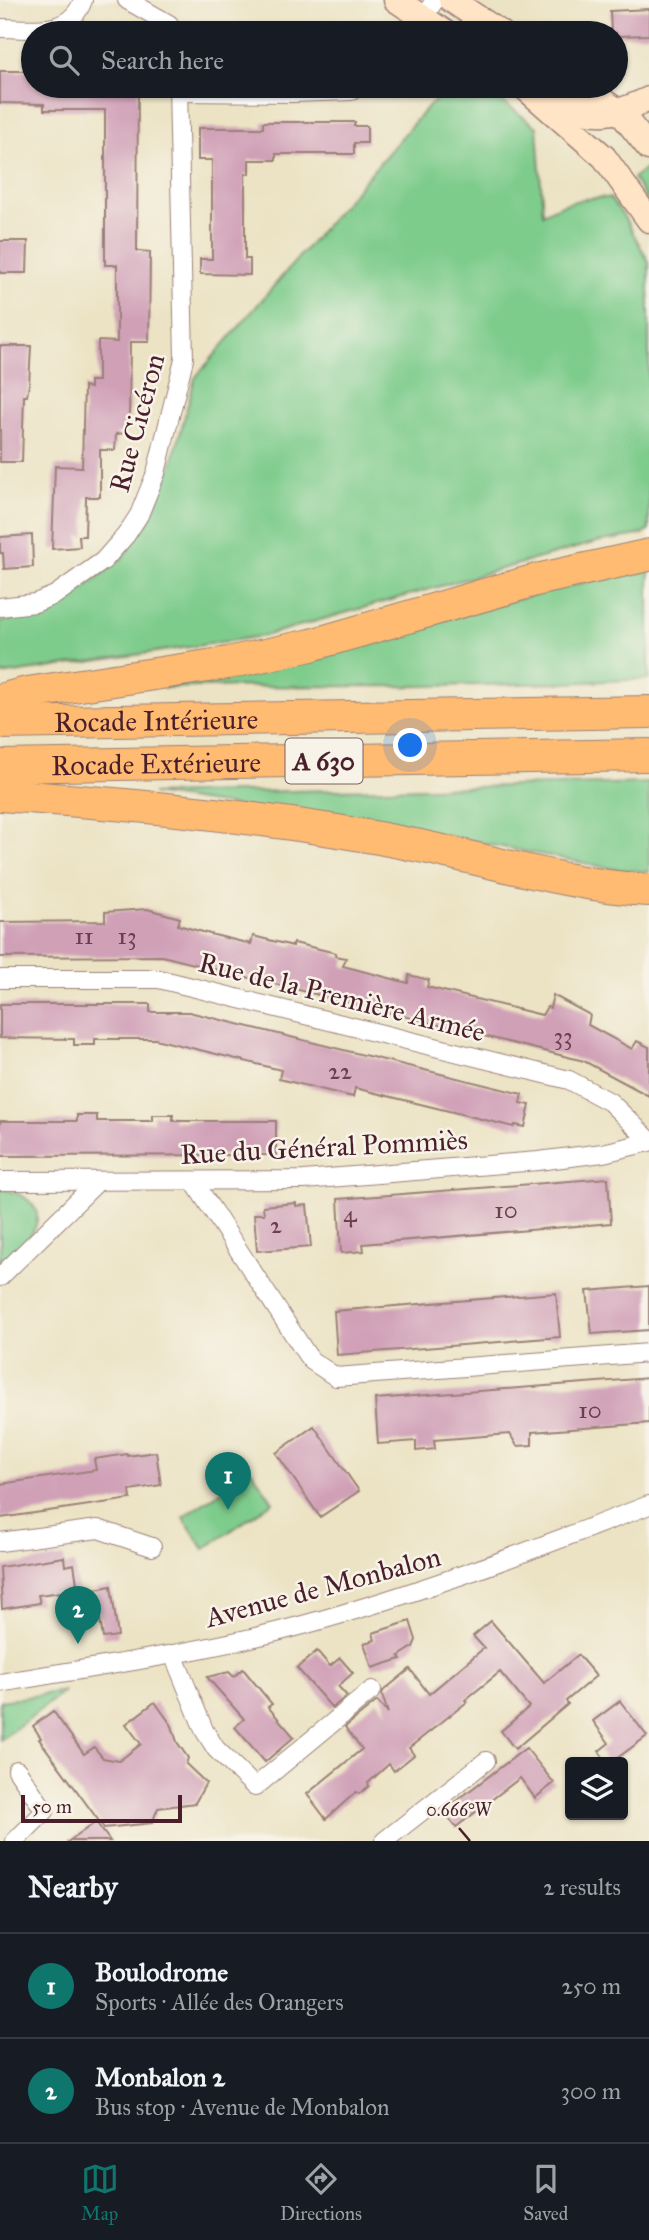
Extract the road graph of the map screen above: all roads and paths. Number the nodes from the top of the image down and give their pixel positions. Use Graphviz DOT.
graph roads {
  1 [pos="83,0"];
  2 [pos="127,0"];
  3 [pos="396,0"];
  4 [pos="451,0"];
  5 [pos="429,9"];
  6 [pos="68,21"];
  7 [pos="164,21"];
  8 [pos="483,21"];
  9 [pos="0,28"];
  10 [pos="21,28"];
  11 [pos="178,98"];
  12 [pos="538,98"];
  13 [pos="549,98"];
  14 [pos="598,98"];
  15 [pos="649,99"];
  16 [pos="620,112"];
  17 [pos="649,148"];
  18 [pos="604,157"];
  19 [pos="649,220"];
  20 [pos="649,555"];
  21 [pos="0,607"];
  22 [pos="0,700"];
  23 [pos="649,712"];
  24 [pos="0,723"];
  25 [pos="649,755"];
  26 [pos="0,766"];
  27 [pos="0,795"];
  28 [pos="649,890"];
  29 [pos="0,979"];
  30 [pos="649,1141"];
  31 [pos="0,1181"];
  32 [pos="98,1181"];
  33 [pos="194,1182"];
  34 [pos="0,1277"];
  35 [pos="649,1353"];
  36 [pos="649,1505"];
  37 [pos="0,1542"];
  38 [pos="152,1547"];
  39 [pos="173,1654"];
  40 [pos="0,1683"];
  41 [pos="372,1690"];
  42 [pos="486,1761"];
  43 [pos="17,1770"];
  44 [pos="395,1838"];
  45 [pos="15,1841"];
  1 -- 6 [label="street"];
  2 -- 7 [label="street"];
  3 -- 5 [label="main road"];
  4 -- 8 [label="main road"];
  9 -- 10 [label="street"];
  11 -- 21 [label="street, Rue Cicéron"];
  12 -- 18 [label="main road"];
  13 -- 16 [label="main road"];
  14 -- 16 [label="main road"];
  15 -- 16 [label="main road"];
  16 -- 17 [label="main road"];
  16 -- 18 [label="main road"];
  18 -- 19 [label="main road"];
  20 -- 22 [label="highway"];
  23 -- 24 [label="highway, Rocade Intérieure / A 630"];
  25 -- 26 [label="highway, Rocade Extérieure / A 630"];
  27 -- 28 [label="highway"];
  29 -- 30 [label="street, Rue de la Première Armée"];
  30 -- 33 [label="street, Rue du Général Pommiès"];
  31 -- 32 [label="street, Rue du Général Pommiès"];
  32 -- 33 [label="street, Rue du Général Pommiès"];
  32 -- 34 [label="street"];
  33 -- 35 [label="street"];
  36 -- 39 [label="street, Avenue de Monbalon"];
  37 -- 38 [label="street"];
  39 -- 40 [label="street, Avenue de Monbalon"];
  39 -- 41 [label="street"];
  42 -- 44 [label="street"];
  43 -- 45 [label="street"];
}
